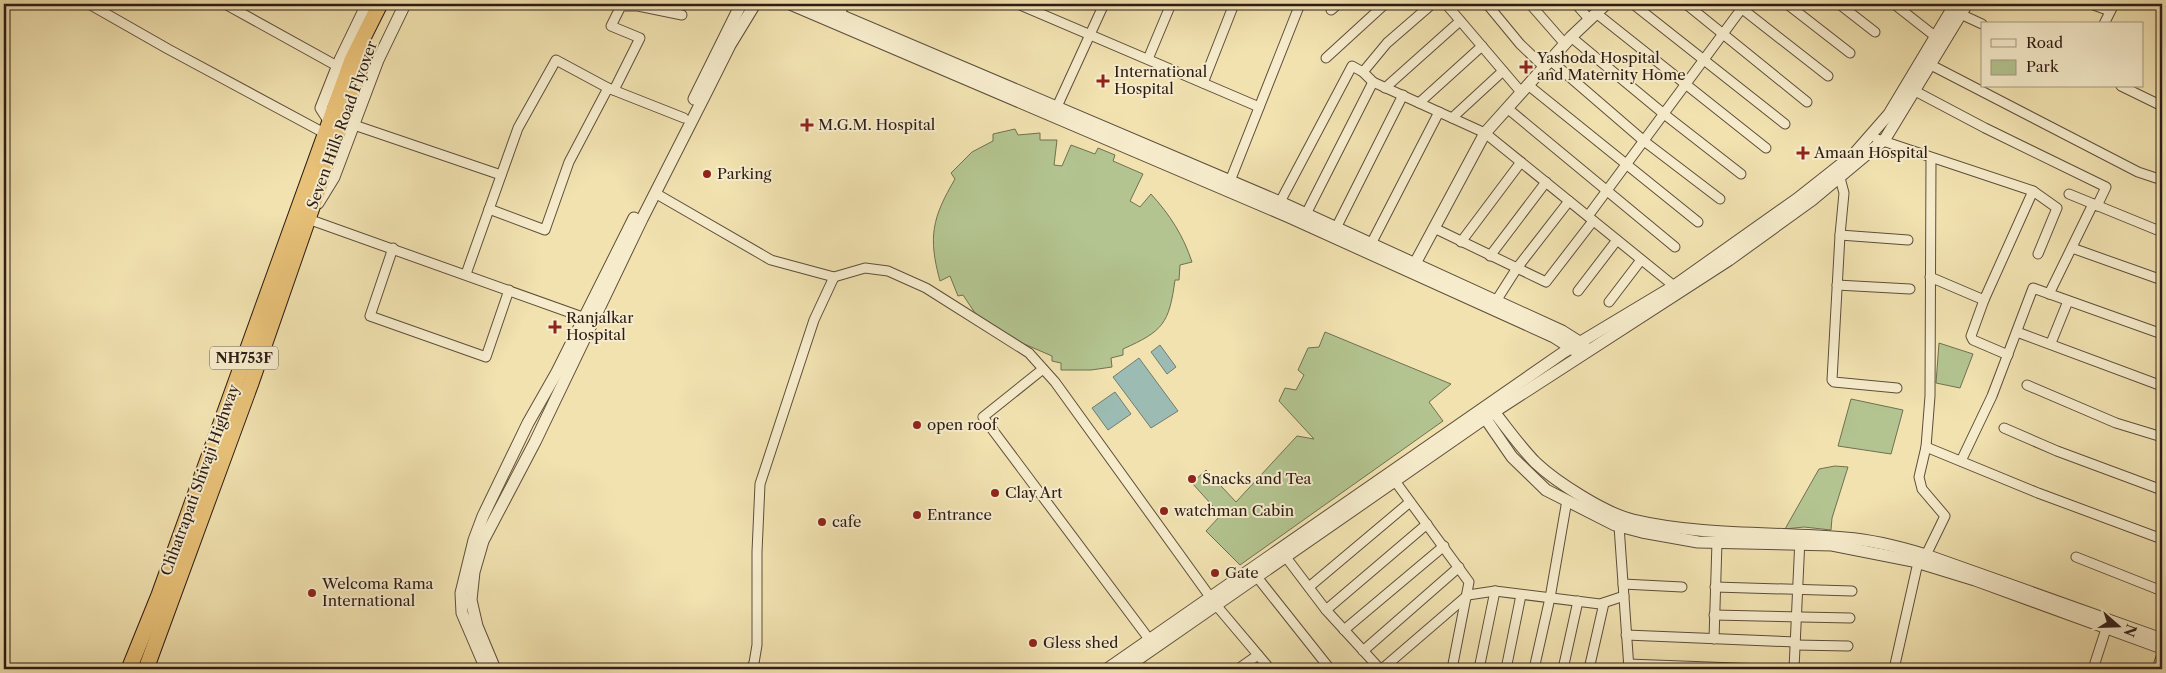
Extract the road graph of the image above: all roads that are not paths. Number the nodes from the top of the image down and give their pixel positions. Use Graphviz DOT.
graph roads {
  1 [pos="89,4"];
  2 [pos="224,4"];
  3 [pos="368,4"];
  4 [pos="390,4"];
  5 [pos="405,4"];
  6 [pos="740,4"];
  7 [pos="755,4"];
  8 [pos="790,4"];
  9 [pos="814,4"];
  10 [pos="844,4"];
  11 [pos="1018,4"];
  12 [pos="1104,4"];
  13 [pos="1171,4"];
  14 [pos="1234,4"];
  15 [pos="1300,4"];
  16 [pos="1338,4"];
  17 [pos="1385,4"];
  18 [pos="1432,4"];
  19 [pos="1446,4"];
  20 [pos="1487,4"];
  21 [pos="1530,4"];
  22 [pos="1576,4"];
  23 [pos="1606,4"];
  24 [pos="1633,4"];
  25 [pos="1686,4"];
  26 [pos="1787,4"];
  27 [pos="1839,4"];
  28 [pos="1894,4"];
  29 [pos="1966,4"];
  30 [pos="2091,4"];
  31 [pos="2159,4"];
  32 [pos="1741,5"];
  33 [pos="2112,7"];
  34 [pos="1956,9"];
  35 [pos="2162,9"];
  36 [pos="1331,10"];
  37 [pos="682,15"];
  38 [pos="840,15"];
  39 [pos="1593,16"];
  40 [pos="1460,21"];
  41 [pos="2105,22"];
  42 [pos="1981,23"];
  43 [pos="1875,32"];
  44 [pos="1090,34"];
  45 [pos="1723,34"];
  46 [pos="1936,37"];
  47 [pos="1568,41"];
  48 [pos="1482,46"];
  49 [pos="1850,52"];
  50 [pos="1326,58"];
  51 [pos="1148,59"];
  52 [pos="1704,60"];
  53 [pos="1547,64"];
  54 [pos="1931,65"];
  55 [pos="338,66"];
  56 [pos="1503,71"];
  57 [pos="1363,72"];
  58 [pos="1828,76"];
  59 [pos="1373,82"];
  60 [pos="1203,83"];
  61 [pos="1685,85"];
  62 [pos="1385,88"];
  63 [pos="1525,88"];
  64 [pos="2125,88"];
  65 [pos="611,89"];
  66 [pos="1915,91"];
  67 [pos="1402,95"];
  68 [pos="1807,102"];
  69 [pos="1419,103"];
  70 [pos="2162,106"];
  71 [pos="1260,107"];
  72 [pos="1507,108"];
  73 [pos="1054,111"];
  74 [pos="1439,112"];
  75 [pos="1664,114"];
  76 [pos="684,118"];
  77 [pos="1452,118"];
  78 [pos="330,121"];
  79 [pos="354,124"];
  80 [pos="1785,124"];
  81 [pos="1485,132"];
  82 [pos="1870,136"];
  83 [pos="1644,141"];
  84 [pos="1882,142"];
  85 [pos="1766,148"];
  86 [pos="1931,158"];
  87 [pos="1521,162"];
  88 [pos="1626,165"];
  89 [pos="1741,174"];
  90 [pos="502,175"];
  91 [pos="1840,178"];
  92 [pos="2162,180"];
  93 [pos="1230,181"];
  94 [pos="1546,182"];
  95 [pos="1607,191"];
  96 [pos="655,192"];
  97 [pos="2033,192"];
  98 [pos="2069,194"];
  99 [pos="1720,199"];
  100 [pos="1569,201"];
  101 [pos="1280,202"];
  102 [pos="2095,205"];
  103 [pos="489,209"];
  104 [pos="1306,214"];
  105 [pos="1591,218"];
  106 [pos="308,219"];
  107 [pos="1698,222"];
  108 [pos="1336,228"];
  109 [pos="1434,228"];
  110 [pos="2162,232"];
  111 [pos="1840,235"];
  112 [pos="1617,240"];
  113 [pos="1908,240"];
  114 [pos="1461,242"];
  115 [pos="1371,244"];
  116 [pos="1675,247"];
  117 [pos="393,248"];
  118 [pos="2072,248"];
  119 [pos="2038,254"];
  120 [pos="1490,256"];
  121 [pos="1641,260"];
  122 [pos="1412,268"];
  123 [pos="1517,268"];
  124 [pos="466,274"];
  125 [pos="834,277"];
  126 [pos="1930,277"];
  127 [pos="2162,280"];
  128 [pos="1837,285"];
  129 [pos="1674,286"];
  130 [pos="1910,289"];
  131 [pos="509,290"];
  132 [pos="1578,291"];
  133 [pos="2049,294"];
  134 [pos="1984,300"];
  135 [pos="2068,300"];
  136 [pos="1496,301"];
  137 [pos="1609,302"];
  138 [pos="588,319"];
  139 [pos="2017,332"];
  140 [pos="2162,334"];
  141 [pos="2051,343"];
  142 [pos="1576,345"];
  143 [pos="1586,352"];
  144 [pos="2008,355"];
  145 [pos="1043,369"];
  146 [pos="2028,385"];
  147 [pos="2162,386"];
  148 [pos="1897,388"];
  149 [pos="1486,411"];
  150 [pos="2004,428"];
  151 [pos="2162,437"];
  152 [pos="1926,447"];
  153 [pos="1961,461"];
  154 [pos="1392,477"];
  155 [pos="2162,490"];
  156 [pos="1567,500"];
  157 [pos="1410,502"];
  158 [pos="1427,524"];
  159 [pos="1619,526"];
  160 [pos="478,540"];
  161 [pos="1800,540"];
  162 [pos="2162,540"];
  163 [pos="1717,542"];
  164 [pos="1444,546"];
  165 [pos="1283,553"];
  166 [pos="1921,556"];
  167 [pos="2076,557"];
  168 [pos="1459,567"];
  169 [pos="1257,577"];
  170 [pos="1623,584"];
  171 [pos="1682,586"];
  172 [pos="1309,587"];
  173 [pos="1715,587"];
  174 [pos="1798,590"];
  175 [pos="1496,591"];
  176 [pos="1852,591"];
  177 [pos="2162,591"];
  178 [pos="1521,594"];
  179 [pos="1468,595"];
  180 [pos="1624,596"];
  181 [pos="1550,598"];
  182 [pos="1578,601"];
  183 [pos="1213,602"];
  184 [pos="1604,603"];
  185 [pos="1326,610"];
  186 [pos="1714,615"];
  187 [pos="1797,617"];
  188 [pos="1850,618"];
  189 [pos="2106,629"];
  190 [pos="1344,630"];
  191 [pos="1626,635"];
  192 [pos="1714,639"];
  193 [pos="1152,644"];
  194 [pos="1795,644"];
  195 [pos="1848,646"];
  196 [pos="2162,648"];
  197 [pos="1363,651"];
  198 [pos="1258,655"];
  199 [pos="1629,666"];
  200 [pos="129,669"];
  201 [pos="146,669"];
  202 [pos="486,669"];
  203 [pos="495,669"];
  204 [pos="750,669"];
  205 [pos="1108,669"];
  206 [pos="1124,669"];
  207 [pos="1238,669"];
  208 [pos="1270,669"];
  209 [pos="1330,669"];
  210 [pos="1381,669"];
  211 [pos="1452,669"];
  212 [pos="1479,669"];
  213 [pos="1506,669"];
  214 [pos="1534,669"];
  215 [pos="1562,669"];
  216 [pos="1590,669"];
  217 [pos="1762,669"];
  218 [pos="1794,669"];
  219 [pos="1894,669"];
  220 [pos="2092,669"];
  221 [pos="2158,669"];
  1 -- 78 [label="street"];
  2 -- 55 [label="street"];
  3 -- 55 [label="street"];
  3 -- 78 [label="highway, Seven Hills Road Flyover / NH753F"];
  4 -- 106 [label="highway, Seven Hills Road Flyover / NH753F"];
  5 -- 79 [label="street"];
  6 -- 76 [label="street"];
  7 -- 96 [label="street"];
  8 -- 73 [label="street"];
  9 -- 38 [label="street"];
  10 -- 38 [label="street"];
  11 -- 44 [label="street"];
  12 -- 44 [label="street"];
  13 -- 51 [label="street"];
  14 -- 60 [label="street"];
  15 -- 71 [label="street"];
  16 -- 36 [label="street"];
  17 -- 50 [label="street"];
  18 -- 57 [label="street"];
  19 -- 40 [label="street"];
  20 -- 53 [label="street"];
  21 -- 47 [label="street"];
  22 -- 39 [label="street"];
  23 -- 39 [label="street"];
  24 -- 52 [label="street"];
  25 -- 45 [label="street"];
  26 -- 49 [label="street"];
  27 -- 43 [label="street"];
  28 -- 46 [label="street"];
  29 -- 34 [label="street"];
  30 -- 33 [label="street"];
  31 -- 35 [label="street"];
  32 -- 45 [label="street"];
  32 -- 58 [label="street"];
  33 -- 41 [label="street"];
  34 -- 42 [label="street"];
  34 -- 46 [label="street"];
  34 -- 54 [label="street"];
  37 -- 65 [label="street"];
  38 -- 73 [label="street"];
  39 -- 47 [label="street"];
  39 -- 61 [label="street"];
  40 -- 48 [label="street"];
  40 -- 62 [label="street"];
  44 -- 51 [label="street"];
  44 -- 73 [label="street"];
  45 -- 52 [label="street"];
  45 -- 68 [label="street"];
  46 -- 82 [label="street"];
  47 -- 53 [label="street"];
  47 -- 75 [label="street"];
  48 -- 56 [label="street"];
  48 -- 69 [label="street"];
  51 -- 60 [label="street"];
  52 -- 61 [label="street"];
  52 -- 80 [label="street"];
  53 -- 63 [label="street"];
  53 -- 83 [label="street"];
  54 -- 66 [label="street"];
  54 -- 92 [label="street"];
  55 -- 78 [label="street"];
  56 -- 63 [label="street"];
  56 -- 77 [label="street"];
  57 -- 59 [label="street"];
  57 -- 101 [label="street"];
  59 -- 62 [label="street"];
  59 -- 104 [label="street"];
  60 -- 71 [label="street"];
  61 -- 75 [label="street"];
  61 -- 85 [label="street"];
  62 -- 67 [label="street"];
  63 -- 72 [label="street"];
  63 -- 88 [label="street"];
  64 -- 70 [label="street"];
  65 -- 76 [label="street"];
  65 -- 90 [label="street"];
  65 -- 103 [label="street"];
  66 -- 84 [label="street"];
  66 -- 102 [label="street"];
  67 -- 69 [label="street"];
  67 -- 108 [label="street"];
  69 -- 74 [label="street"];
  71 -- 93 [label="street"];
  72 -- 81 [label="street"];
  72 -- 95 [label="street"];
  73 -- 93 [label="street"];
  73 -- 122 [label="street"];
  74 -- 77 [label="street"];
  74 -- 115 [label="street"];
  75 -- 83 [label="street"];
  75 -- 89 [label="street"];
  76 -- 138 [label="street"];
  77 -- 81 [label="street"];
  78 -- 200 [label="highway, Chhatrapati Shivaji Highway / NH753F"];
  79 -- 90 [label="street"];
  79 -- 106 [label="street"];
  81 -- 87 [label="street"];
  81 -- 109 [label="street"];
  82 -- 84 [label="street"];
  82 -- 129 [label="street"];
  83 -- 88 [label="street"];
  83 -- 99 [label="street"];
  84 -- 86 [label="street"];
  84 -- 91 [label="street"];
  86 -- 97 [label="street"];
  86 -- 126 [label="street"];
  87 -- 94 [label="street"];
  87 -- 114 [label="street"];
  88 -- 95 [label="street"];
  88 -- 107 [label="street"];
  90 -- 103 [label="street"];
  91 -- 111 [label="street"];
  91 -- 143 [label="street"];
  93 -- 101 [label="street"];
  94 -- 100 [label="street"];
  94 -- 120 [label="street"];
  95 -- 105 [label="street"];
  95 -- 116 [label="street"];
  96 -- 125 [label="street"];
  96 -- 138 [label="street"];
  97 -- 119 [label="street"];
  97 -- 134 [label="street"];
  98 -- 102 [label="street"];
  100 -- 105 [label="street"];
  100 -- 123 [label="street"];
  101 -- 104 [label="street"];
  102 -- 110 [label="street"];
  102 -- 118 [label="street"];
  103 -- 124 [label="street"];
  104 -- 108 [label="street"];
  105 -- 112 [label="street"];
  105 -- 123 [label="street"];
  106 -- 117 [label="street"];
  106 -- 201 [label="highway, Chhatrapati Shivaji Highway / NH753F"];
  108 -- 115 [label="street"];
  109 -- 114 [label="street"];
  109 -- 122 [label="street"];
  111 -- 113 [label="street"];
  111 -- 128 [label="street"];
  112 -- 121 [label="street"];
  112 -- 132 [label="street"];
  114 -- 120 [label="street"];
  115 -- 122 [label="street"];
  117 -- 124 [label="street"];
  117 -- 131 [label="street"];
  118 -- 127 [label="street"];
  118 -- 133 [label="street"];
  120 -- 123 [label="street"];
  121 -- 129 [label="street"];
  121 -- 137 [label="street"];
  122 -- 136 [label="street"];
  122 -- 142 [label="street"];
  123 -- 136 [label="street"];
  124 -- 131 [label="street"];
  125 -- 145 [label="street"];
  125 -- 204 [label="street"];
  126 -- 134 [label="street"];
  126 -- 152 [label="street"];
  128 -- 130 [label="street"];
  128 -- 148 [label="street"];
  129 -- 142 [label="street"];
  131 -- 138 [label="street"];
  133 -- 135 [label="street"];
  133 -- 139 [label="street"];
  134 -- 144 [label="street"];
  135 -- 140 [label="street"];
  135 -- 141 [label="street"];
  136 -- 142 [label="street"];
  138 -- 160 [label="street"];
  139 -- 141 [label="street"];
  139 -- 144 [label="street"];
  141 -- 147 [label="street"];
  142 -- 143 [label="street"];
  142 -- 149 [label="street"];
  143 -- 149 [label="street"];
  144 -- 153 [label="street"];
  145 -- 183 [label="street"];
  145 -- 193 [label="street"];
  146 -- 151 [label="street"];
  149 -- 154 [label="street"];
  149 -- 156 [label="street"];
  149 -- 161 [label="street"];
  150 -- 155 [label="street"];
  152 -- 153 [label="street"];
  152 -- 166 [label="street"];
  153 -- 162 [label="street"];
  154 -- 157 [label="street"];
  154 -- 165 [label="street"];
  156 -- 159 [label="street"];
  156 -- 181 [label="street"];
  157 -- 158 [label="street"];
  157 -- 172 [label="street"];
  158 -- 164 [label="street"];
  158 -- 185 [label="street"];
  159 -- 163 [label="street"];
  159 -- 170 [label="street"];
  160 -- 202 [label="street"];
  160 -- 203 [label="street"];
  161 -- 163 [label="street"];
  161 -- 166 [label="street"];
  161 -- 174 [label="street"];
  163 -- 173 [label="street"];
  164 -- 168 [label="street"];
  164 -- 190 [label="street"];
  165 -- 169 [label="street"];
  165 -- 172 [label="street"];
  165 -- 183 [label="street"];
  166 -- 189 [label="street"];
  166 -- 196 [label="street"];
  166 -- 219 [label="street"];
  167 -- 177 [label="street"];
  168 -- 179 [label="street"];
  168 -- 197 [label="street"];
  169 -- 183 [label="street"];
  169 -- 209 [label="street"];
  170 -- 171 [label="street"];
  170 -- 180 [label="street"];
  172 -- 185 [label="street"];
  173 -- 174 [label="street"];
  173 -- 186 [label="street"];
  174 -- 176 [label="street"];
  174 -- 187 [label="street"];
  175 -- 178 [label="street"];
  175 -- 179 [label="street"];
  175 -- 212 [label="street"];
  178 -- 181 [label="street"];
  178 -- 213 [label="street"];
  179 -- 210 [label="street"];
  179 -- 211 [label="street"];
  180 -- 184 [label="street"];
  180 -- 191 [label="street"];
  181 -- 182 [label="street"];
  181 -- 214 [label="street"];
  182 -- 184 [label="street"];
  182 -- 215 [label="street"];
  183 -- 193 [label="street"];
  183 -- 198 [label="street"];
  184 -- 216 [label="street"];
  185 -- 190 [label="street"];
  186 -- 187 [label="street"];
  186 -- 192 [label="street"];
  187 -- 188 [label="street"];
  187 -- 194 [label="street"];
  189 -- 196 [label="street"];
  189 -- 220 [label="street"];
  190 -- 197 [label="street"];
  191 -- 192 [label="street"];
  191 -- 199 [label="street"];
  192 -- 194 [label="street"];
  193 -- 205 [label="street"];
  193 -- 206 [label="street"];
  194 -- 195 [label="street"];
  194 -- 218 [label="street"];
  196 -- 221 [label="street"];
  197 -- 210 [label="street"];
  198 -- 207 [label="street"];
  198 -- 208 [label="street"];
  199 -- 217 [label="street"];
}
